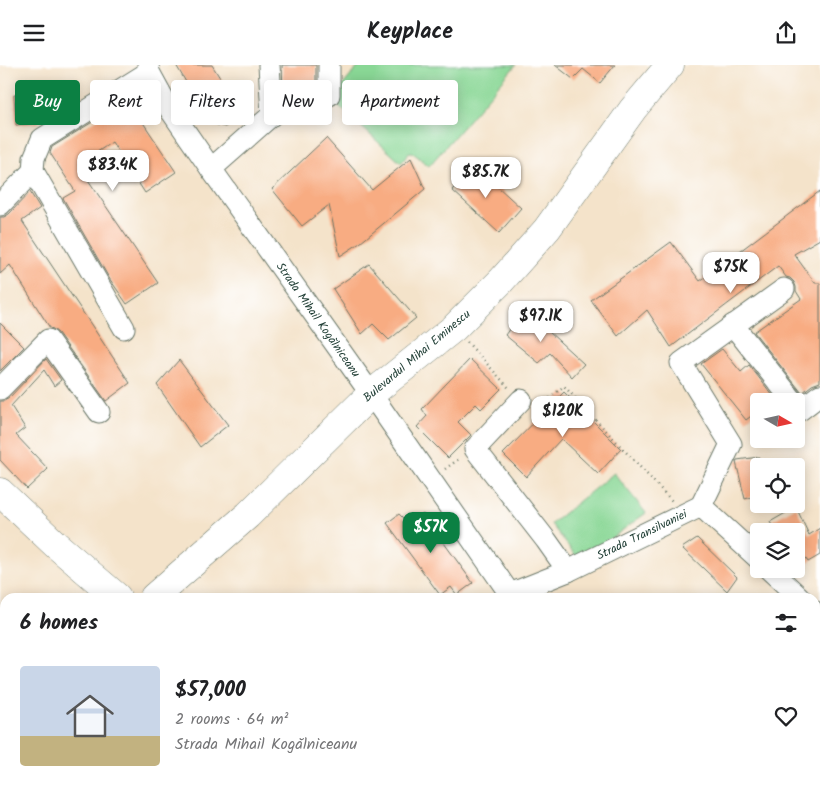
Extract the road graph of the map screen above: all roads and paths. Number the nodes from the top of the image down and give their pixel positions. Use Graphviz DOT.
graph roads {
  1 [pos="269,65"];
  2 [pos="329,65"];
  3 [pos="670,65"];
  4 [pos="149,69"];
  5 [pos="329,80"];
  6 [pos="211,169"];
  7 [pos="32,171"];
  8 [pos="0,205"];
  9 [pos="784,289"];
  10 [pos="733,325"];
  11 [pos="124,327"];
  12 [pos="454,328"];
  13 [pos="0,389"];
  14 [pos="787,393"];
  15 [pos="371,394"];
  16 [pos="820,395"];
  17 [pos="521,400"];
  18 [pos="805,406"];
  19 [pos="99,412"];
  20 [pos="475,449"];
  21 [pos="430,479"];
  22 [pos="0,492"];
  23 [pos="693,510"];
  24 [pos="750,552"];
  25 [pos="568,571"];
  26 [pos="779,578"];
  27 [pos="112,593"];
  28 [pos="159,593"];
  29 [pos="509,593"];
  30 [pos="518,593"];
  31 [pos="795,593"];
  1 -- 6 [label="street"];
  2 -- 5 [label="street"];
  3 -- 12 [label="main road, Bulevardul Mihai Eminescu"];
  4 -- 6 [label="street, Strada Mihail Kogălniceanu"];
  4 -- 7 [label="street"];
  6 -- 15 [label="street, Strada Mihail Kogălniceanu"];
  7 -- 8 [label="street"];
  7 -- 11 [label="street"];
  9 -- 10 [label="street"];
  10 -- 14 [label="street"];
  10 -- 23 [label="street"];
  12 -- 15 [label="main road, Bulevardul Mihai Eminescu"];
  12 -- 17 [label="path"];
  13 -- 19 [label="street"];
  15 -- 21 [label="street, Strada Mihail Kogălniceanu"];
  15 -- 28 [label="main road, Bulevardul Mihai Eminescu"];
  16 -- 18 [label="street"];
  17 -- 20 [label="street"];
  17 -- 23 [label="path"];
  20 -- 21 [label="path"];
  20 -- 25 [label="street"];
  21 -- 29 [label="street, Strada Mihail Kogălniceanu"];
  22 -- 27 [label="main road"];
  23 -- 24 [label="street, Strada Transilvaniei"];
  23 -- 25 [label="street, Strada Transilvaniei"];
  25 -- 30 [label="street, Strada Transilvaniei"];
  26 -- 31 [label="street"];
}
